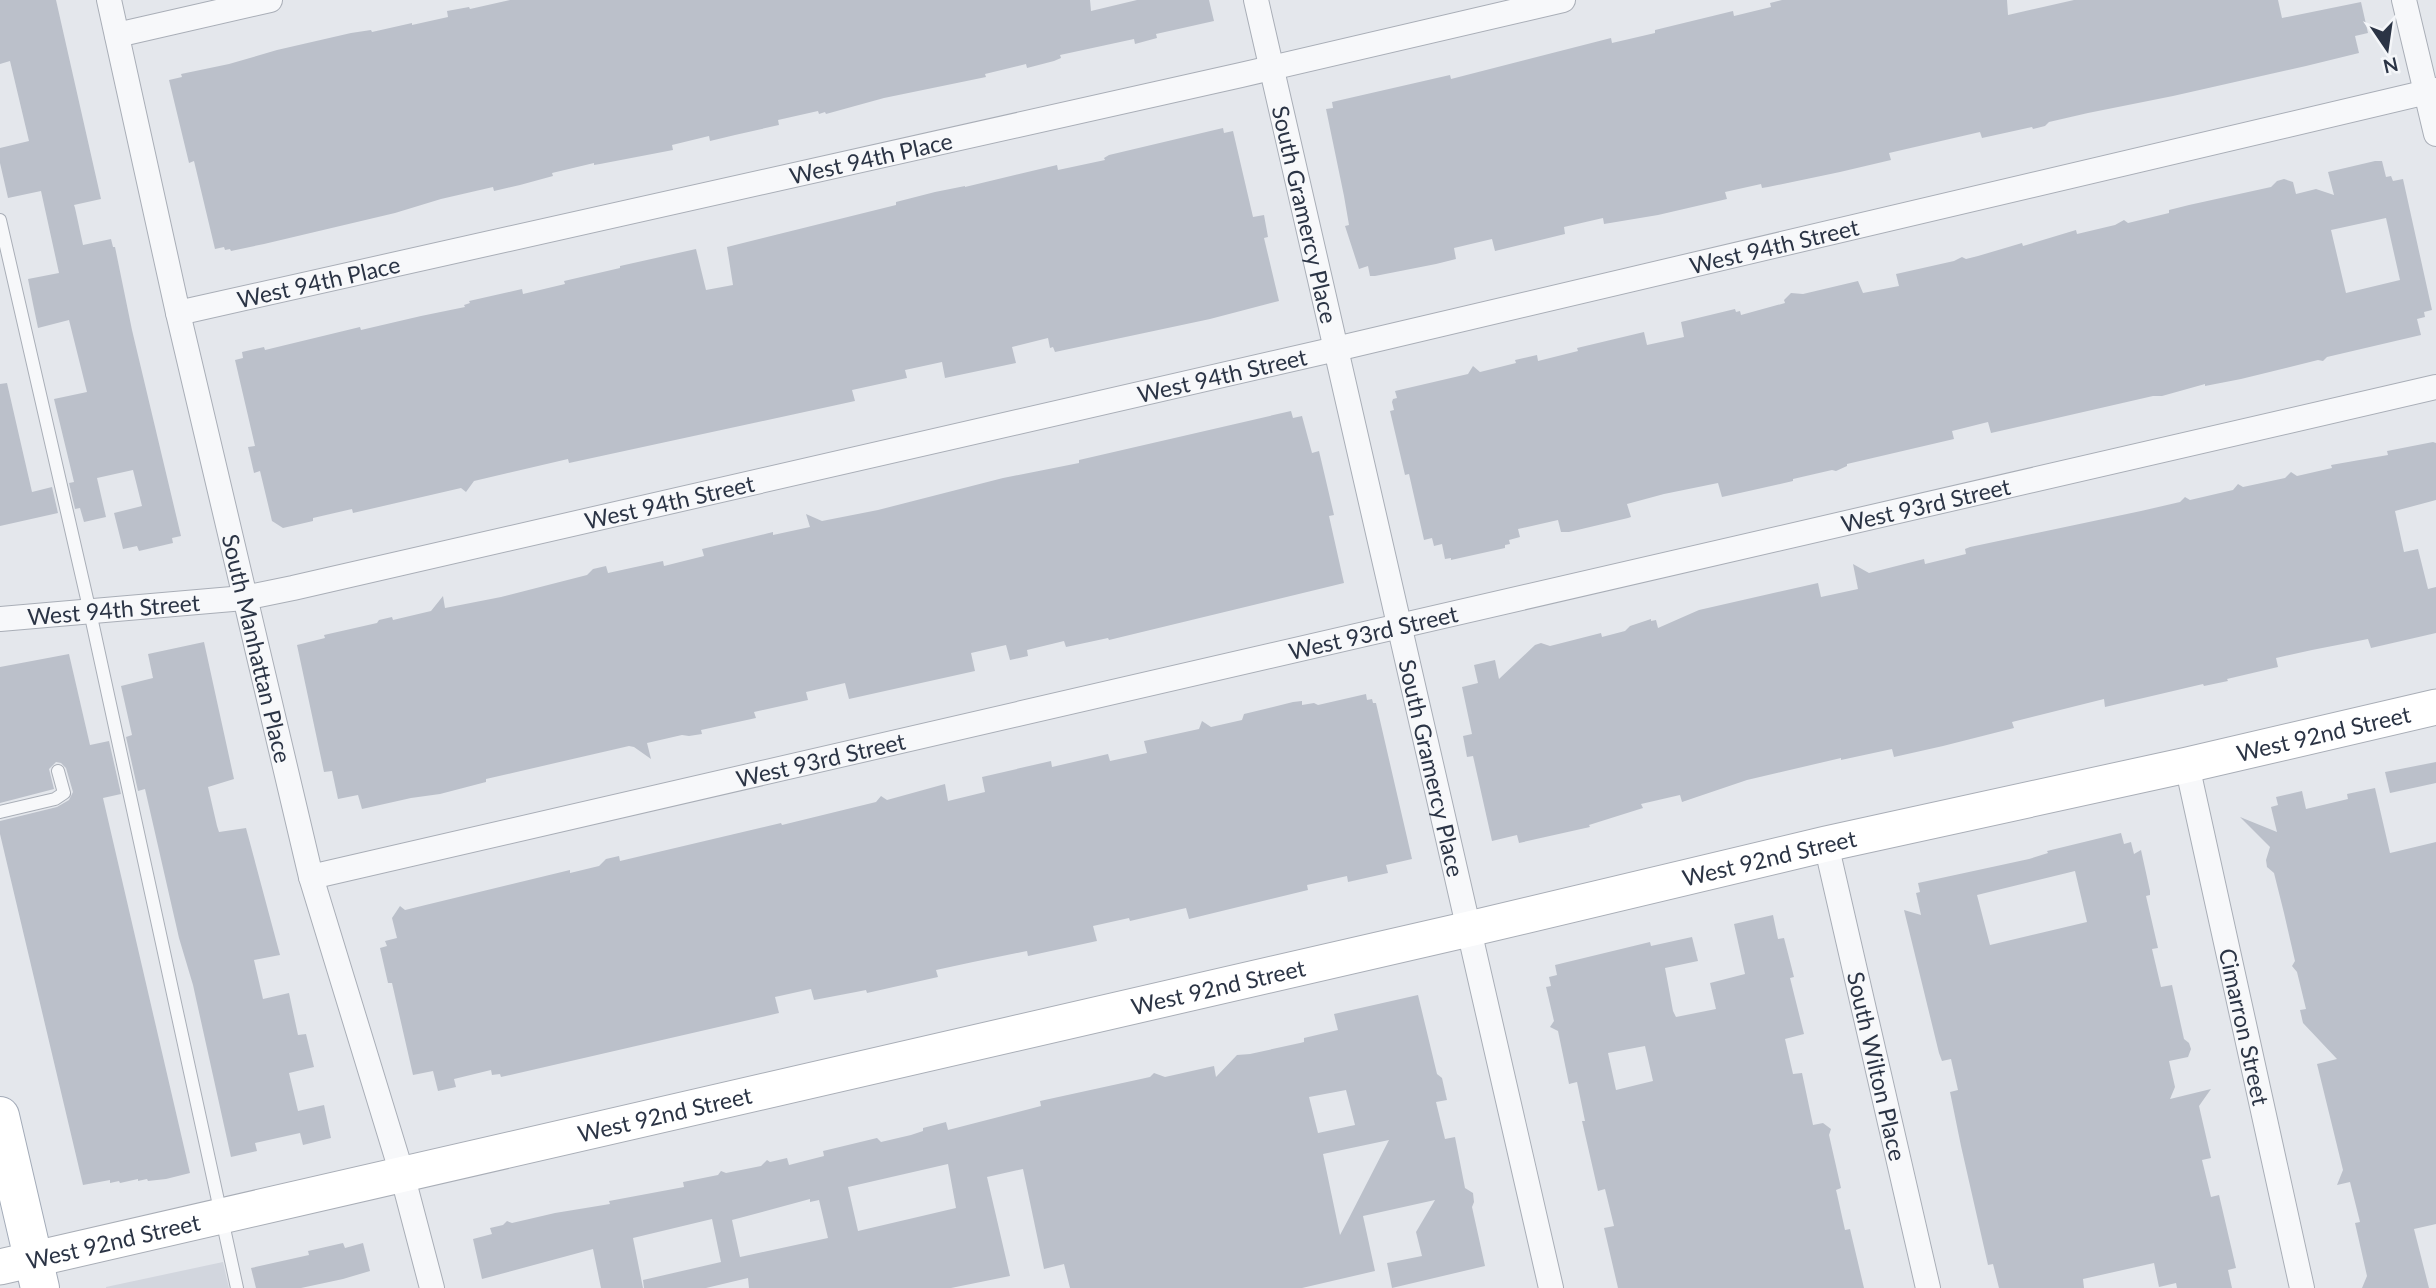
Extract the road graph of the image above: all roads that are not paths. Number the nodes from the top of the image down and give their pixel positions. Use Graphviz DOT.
graph roads {
  1 [pos="109,0"];
  2 [pos="270,0"];
  3 [pos="1255,0"];
  4 [pos="1563,0"];
  5 [pos="2404,0"];
  6 [pos="117,35"];
  7 [pos="1271,68"];
  8 [pos="2431,91"];
  9 [pos="2436,134"];
  10 [pos="0,220"];
  11 [pos="178,313"];
  12 [pos="1336,349"];
  13 [pos="2436,387"];
  14 [pos="244,598"];
  15 [pos="90,612"];
  16 [pos="0,619"];
  17 [pos="1399,625"];
  18 [pos="2436,707"];
  19 [pos="2187,765"];
  20 [pos="58,771"];
  21 [pos="0,812"];
  22 [pos="1826,844"];
  23 [pos="311,877"];
  24 [pos="1469,929"];
  25 [pos="0,1116"];
  26 [pos="402,1174"];
  27 [pos="220,1217"];
  28 [pos="25,1271"];
  29 [pos="237,1288"];
  30 [pos="432,1288"];
  31 [pos="1551,1288"];
  32 [pos="1928,1288"];
  33 [pos="2302,1288"];
  1 -- 6 [label="street, South Manhattan Place"];
  2 -- 6 [label="street"];
  3 -- 7 [label="street, South Gramercy Place"];
  4 -- 7 [label="street, West 94th Place"];
  5 -- 8 [label="street"];
  6 -- 11 [label="street, South Manhattan Place"];
  7 -- 11 [label="street, West 94th Place"];
  7 -- 12 [label="street, South Gramercy Place"];
  8 -- 9 [label="street"];
  8 -- 12 [label="street, West 94th Street"];
  10 -- 15 [label="lane"];
  11 -- 14 [label="street, South Manhattan Place"];
  12 -- 14 [label="street, West 94th Street"];
  12 -- 17 [label="street, South Gramercy Place"];
  13 -- 17 [label="street, West 93rd Street"];
  14 -- 15 [label="street, West 94th Street"];
  14 -- 23 [label="street, South Manhattan Place"];
  15 -- 16 [label="street, West 94th Street"];
  15 -- 27 [label="lane"];
  17 -- 23 [label="street, West 93rd Street"];
  17 -- 24 [label="street, South Gramercy Place"];
  18 -- 19 [label="street, West 92nd Street"];
  19 -- 22 [label="street, West 92nd Street"];
  19 -- 33 [label="street, Cimarron Street"];
  20 -- 21 [label="lane"];
  22 -- 24 [label="street, West 92nd Street"];
  22 -- 32 [label="street, South Wilton Place"];
  23 -- 26 [label="street, South Manhattan Place"];
  24 -- 26 [label="street, West 92nd Street"];
  24 -- 31 [label="street, South Gramercy Place"];
  25 -- 28 [label="main road"];
  26 -- 27 [label="street, West 92nd Street"];
  26 -- 30 [label="street, South Manhattan Place"];
  27 -- 28 [label="street, West 92nd Street"];
  27 -- 29 [label="lane"];
}
